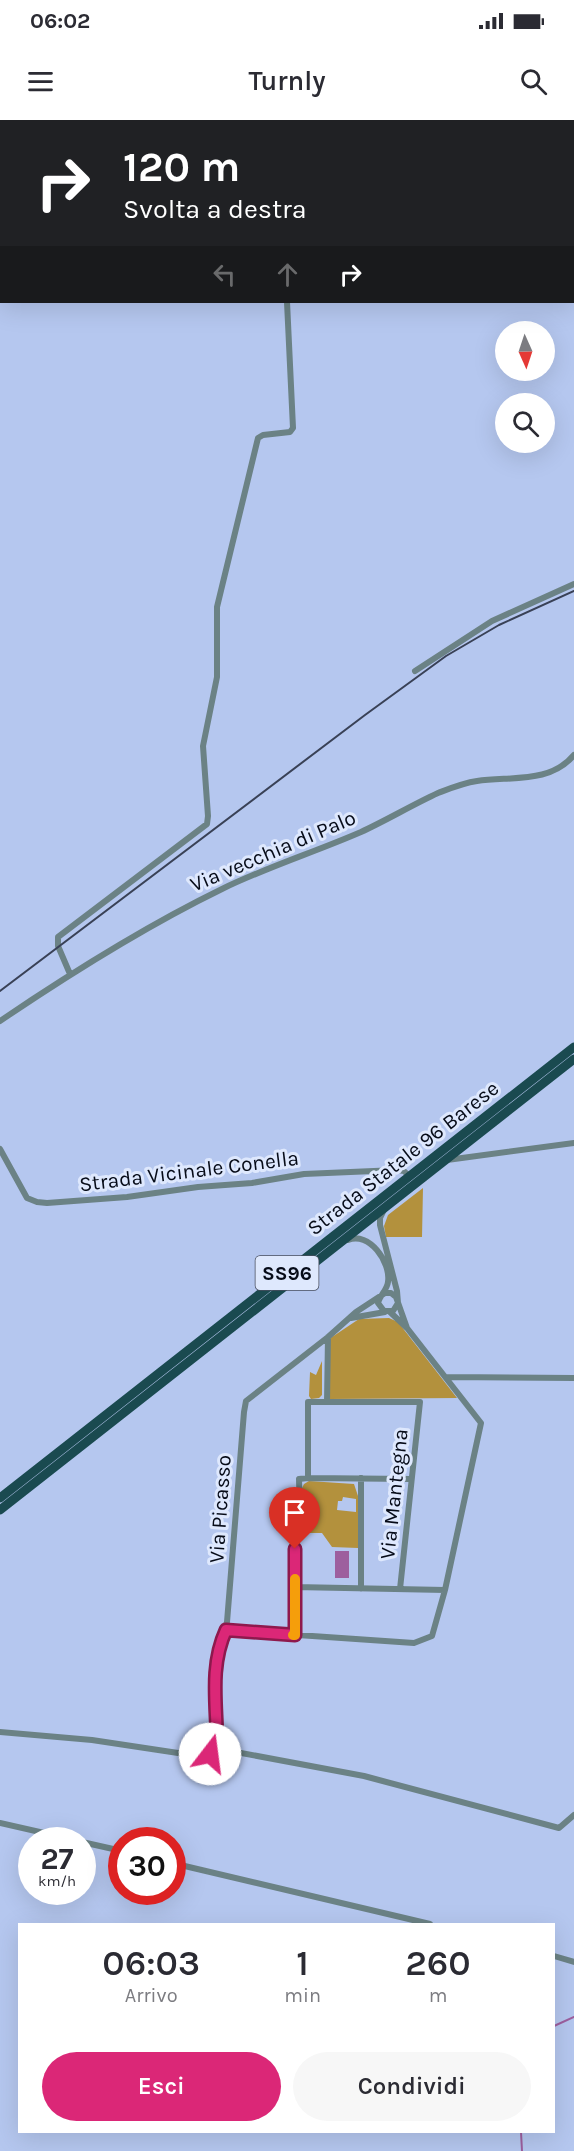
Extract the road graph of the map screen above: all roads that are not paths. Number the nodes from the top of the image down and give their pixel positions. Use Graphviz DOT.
graph roads {
  1 [pos="287,303"];
  2 [pos="574,584"];
  3 [pos="415,670"];
  4 [pos="574,755"];
  5 [pos="70,974"];
  6 [pos="0,1021"];
  7 [pos="574,1047"];
  8 [pos="574,1059"];
  9 [pos="574,1143"];
  10 [pos="0,1149"];
  11 [pos="446,1160"];
  12 [pos="409,1176"];
  13 [pos="388,1204"];
  14 [pos="339,1243"];
  15 [pos="382,1294"];
  16 [pos="398,1300"];
  17 [pos="388,1312"];
  18 [pos="350,1318"];
  19 [pos="407,1328"];
  20 [pos="328,1337"];
  21 [pos="446,1377"];
  22 [pos="574,1378"];
  23 [pos="327,1402"];
  24 [pos="308,1478"];
  25 [pos="361,1478"];
  26 [pos="411,1479"];
  27 [pos="0,1498"];
  28 [pos="0,1510"];
  29 [pos="295,1587"];
  30 [pos="361,1589"];
  31 [pos="400,1589"];
  32 [pos="445,1590"];
  33 [pos="226,1630"];
  34 [pos="295,1635"];
  35 [pos="0,1732"];
  36 [pos="216,1751"];
  37 [pos="574,1815"];
  38 [pos="0,1823"];
  39 [pos="18,1827"];
  40 [pos="186,1866"];
  41 [pos="426,1923"];
  42 [pos="555,1956"];
  43 [pos="574,1962"];
  1 -- 5 [label="street"];
  2 -- 3 [label="street"];
  4 -- 5 [label="street, Via vecchia di Palo"];
  5 -- 6 [label="street, Via vecchia di Palo"];
  7 -- 12 [label="main road, Strada Statale 96 Barese / SS96"];
  8 -- 11 [label="main road, Strada Statale 96 Barese / SS96"];
  9 -- 11 [label="street"];
  10 -- 12 [label="street, Strada Vicinale Conella"];
  11 -- 13 [label="main road, Strada Statale 96 Barese / SS96"];
  12 -- 27 [label="main road, Strada Statale 96 Barese / SS96"];
  13 -- 14 [label="main road, Strada Statale 96 Barese / SS96"];
  13 -- 16 [label="street"];
  14 -- 15 [label="street"];
  14 -- 28 [label="main road, Strada Statale 96 Barese / SS96"];
  15 -- 16 [label="street"];
  15 -- 17 [label="street"];
  15 -- 18 [label="street, Via Picasso"];
  16 -- 17 [label="street"];
  16 -- 19 [label="street"];
  17 -- 18 [label="street"];
  17 -- 19 [label="street"];
  18 -- 20 [label="street, Via Picasso"];
  19 -- 21 [label="street"];
  20 -- 23 [label="street"];
  20 -- 33 [label="street, Via Picasso"];
  21 -- 22 [label="street"];
  21 -- 32 [label="street"];
  23 -- 24 [label="street"];
  23 -- 26 [label="street, Via Mantegna"];
  24 -- 25 [label="street"];
  24 -- 29 [label="street"];
  25 -- 26 [label="street"];
  25 -- 30 [label="street"];
  26 -- 31 [label="street, Via Mantegna"];
  29 -- 30 [label="street"];
  29 -- 34 [label="street"];
  30 -- 31 [label="street"];
  31 -- 32 [label="street"];
  32 -- 34 [label="street"];
  33 -- 34 [label="street"];
  33 -- 36 [label="street, Via Picasso"];
  35 -- 36 [label="street"];
  36 -- 37 [label="street"];
  38 -- 39 [label="street"];
  40 -- 41 [label="street"];
  42 -- 43 [label="street"];
}
